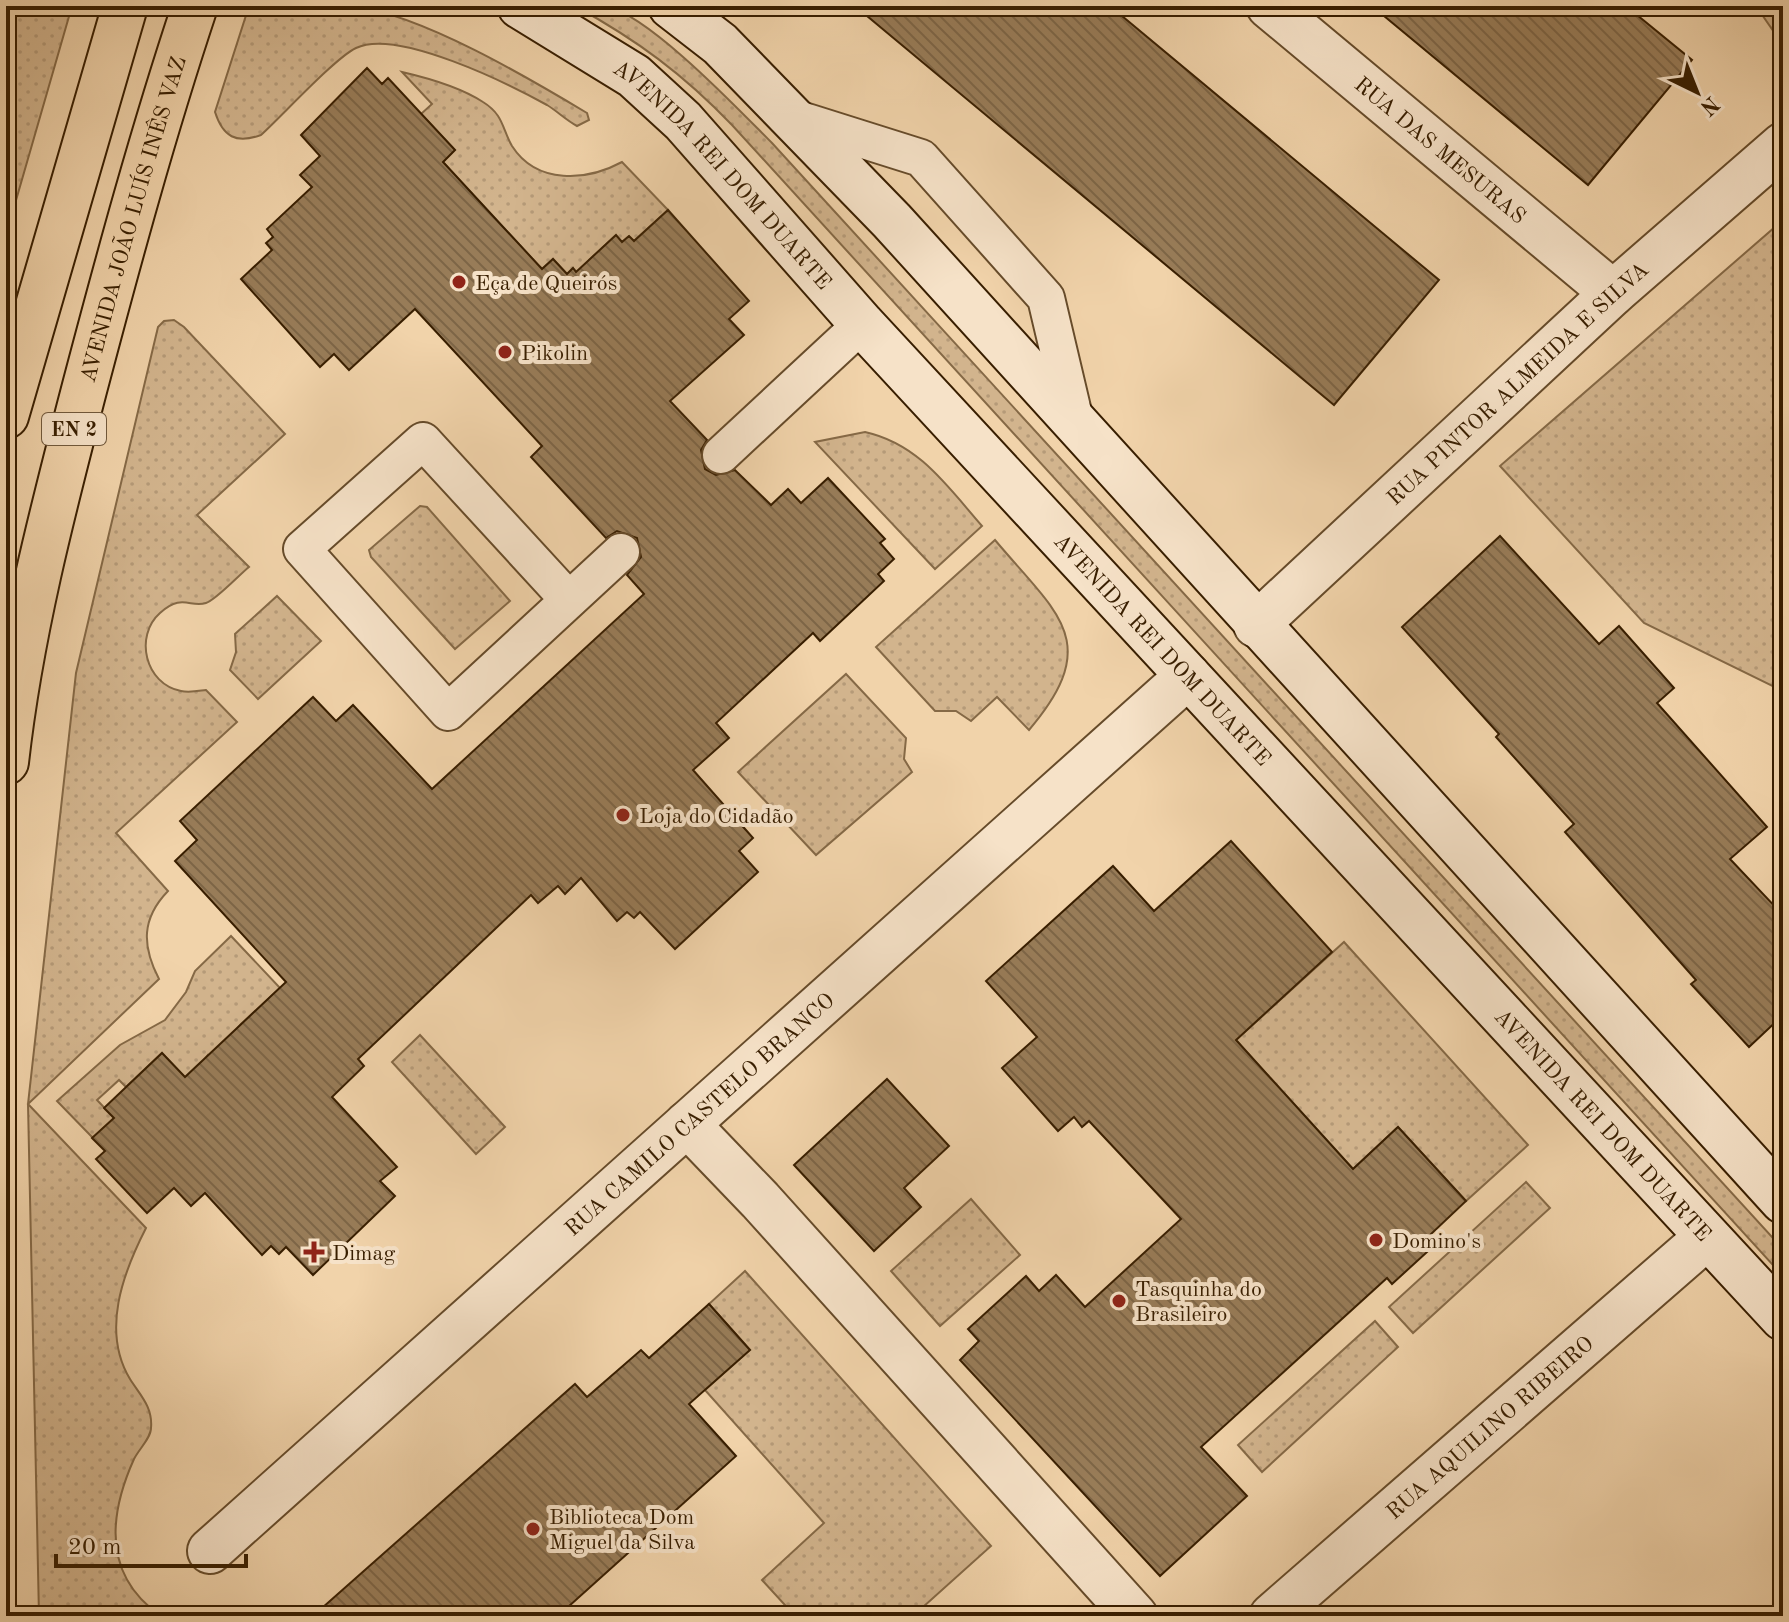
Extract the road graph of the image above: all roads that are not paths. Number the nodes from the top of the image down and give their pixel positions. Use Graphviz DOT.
graph roads {
  1 [pos="125,6"];
  2 [pos="195,6"];
  3 [pos="520,6"];
  4 [pos="671,6"];
  5 [pos="1269,6"];
  6 [pos="794,118"];
  7 [pos="1783,145"];
  8 [pos="1613,293"];
  9 [pos="862,324"];
  10 [pos="6,416"];
  11 [pos="1077,426"];
  12 [pos="721,455"];
  13 [pos="621,552"];
  14 [pos="569,600"];
  15 [pos="1256,625"];
  16 [pos="1188,676"];
  17 [pos="6,762"];
  18 [pos="687,1124"];
  19 [pos="1781,1195"];
  20 [pos="1707,1237"];
  21 [pos="1783,1318"];
  22 [pos="210,1551"];
  23 [pos="1135,1616"];
  24 [pos="1272,1616"];
  1 -- 10 [label="main road"];
  2 -- 17 [label="main road, AVENIDA JOÃO LUÍS INÊS VAZ / EN 2"];
  3 -- 9 [label="street, AVENIDA REI DOM DUARTE"];
  4 -- 6 [label="street"];
  5 -- 8 [label="street, RUA DAS MESURAS"];
  6 -- 11 [label="street"];
  6 -- 11 [label="lane"];
  7 -- 8 [label="street, RUA PINTOR ALMEIDA E SILVA"];
  8 -- 15 [label="street, RUA PINTOR ALMEIDA E SILVA"];
  9 -- 12 [label="lane"];
  9 -- 16 [label="street, AVENIDA REI DOM DUARTE"];
  11 -- 15 [label="street"];
  13 -- 14 [label="lane"];
  14 -- 14 [label="lane"];
  15 -- 19 [label="street"];
  16 -- 18 [label="street, RUA CAMILO CASTELO BRANCO"];
  16 -- 20 [label="street, AVENIDA REI DOM DUARTE"];
  18 -- 22 [label="street, RUA CAMILO CASTELO BRANCO"];
  18 -- 23 [label="street"];
  20 -- 21 [label="street, AVENIDA REI DOM DUARTE"];
  20 -- 24 [label="street, RUA AQUILINO RIBEIRO"];
}
